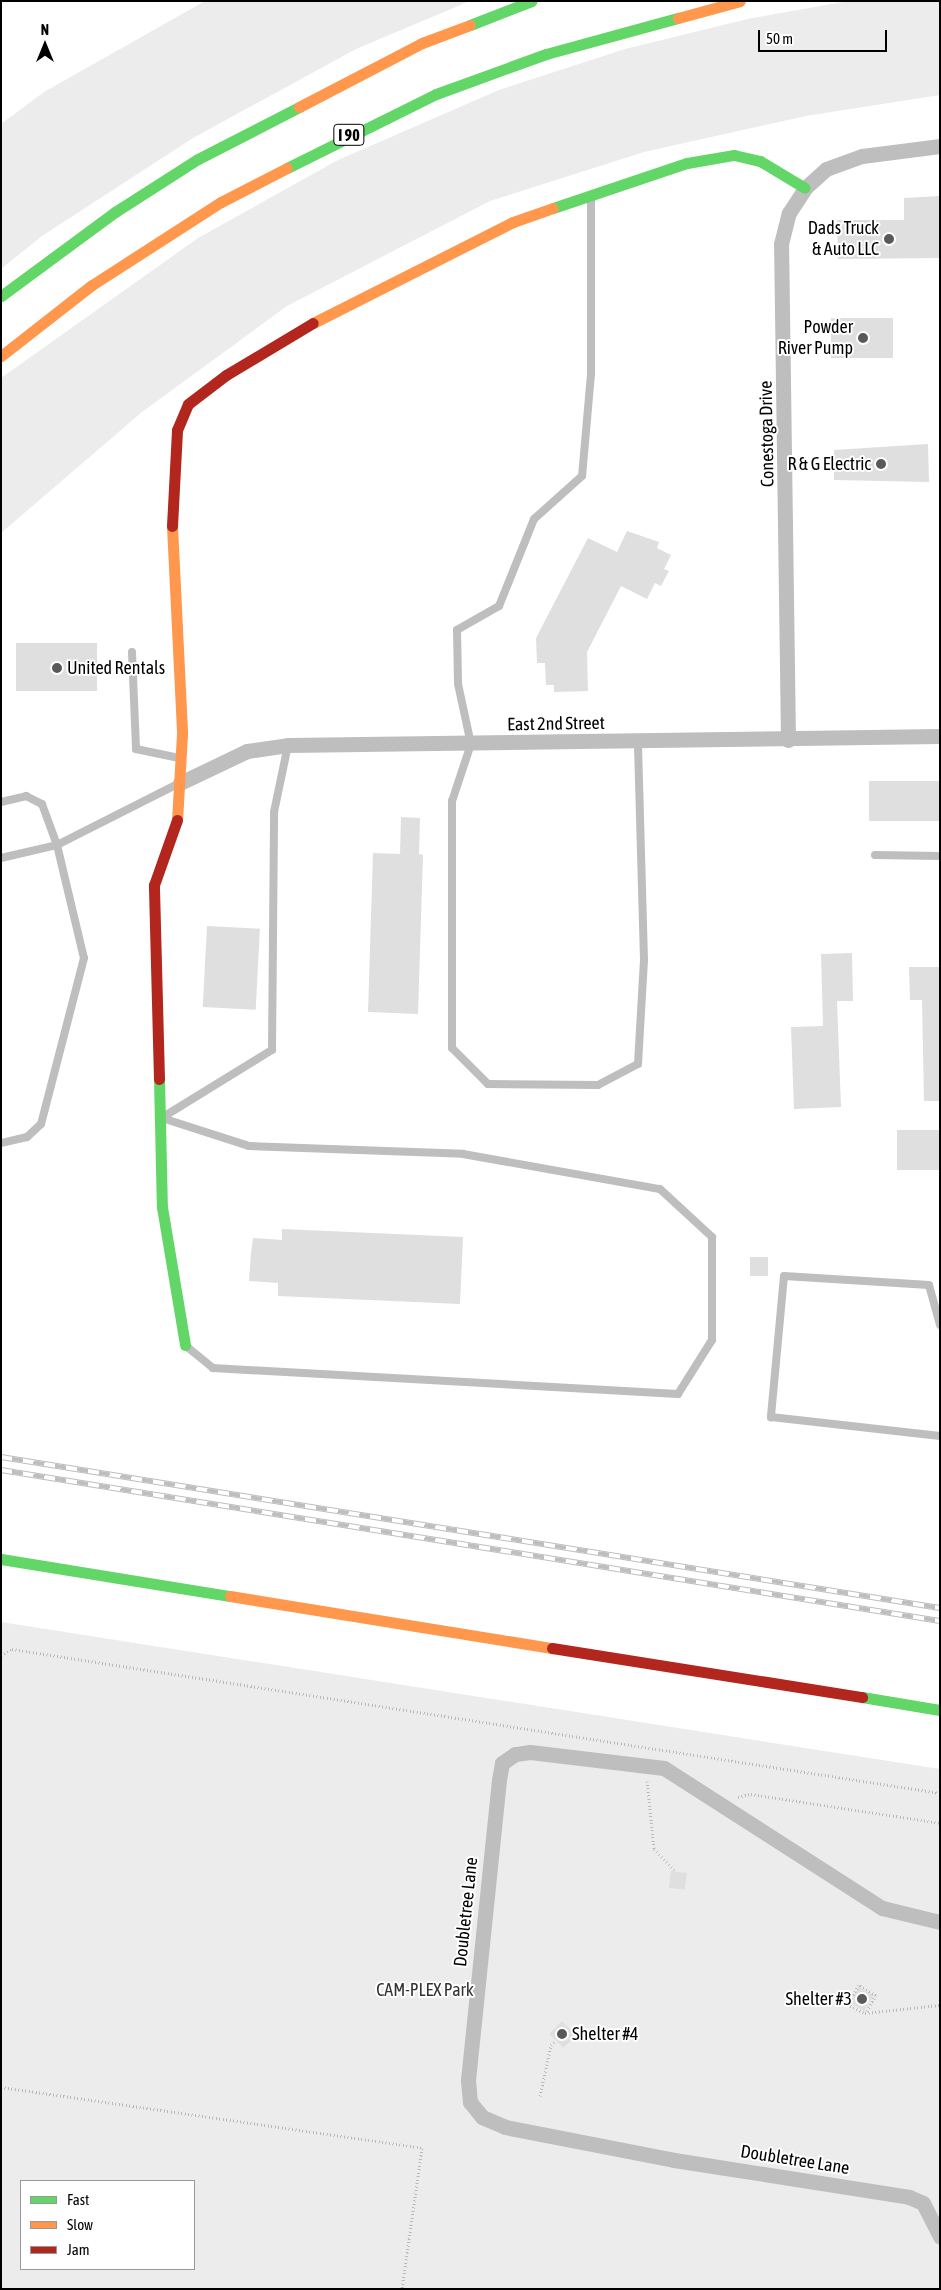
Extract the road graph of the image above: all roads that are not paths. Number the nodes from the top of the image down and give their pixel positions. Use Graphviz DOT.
graph roads {
  1 [pos="532,1"];
  2 [pos="740,1"];
  3 [pos="940,146"];
  4 [pos="805,188"];
  5 [pos="591,195"];
  6 [pos="1,296"];
  7 [pos="1,356"];
  8 [pos="132,652"];
  9 [pos="940,736"];
  10 [pos="788,740"];
  11 [pos="638,742"];
  12 [pos="471,744"];
  13 [pos="288,745"];
  14 [pos="180,758"];
  15 [pos="180,783"];
  16 [pos="1,802"];
  17 [pos="57,845"];
  18 [pos="875,855"];
  19 [pos="940,856"];
  20 [pos="1,858"];
  21 [pos="162,1118"];
  22 [pos="1,1143"];
  23 [pos="940,1325"];
  24 [pos="185,1345"];
  25 [pos="940,1436"];
  26 [pos="1,1559"];
  27 [pos="940,1710"];
  28 [pos="940,1922"];
  29 [pos="940,2237"];
  1 -- 6 [label="main road"];
  2 -- 7 [label="main road, I 90"];
  3 -- 4 [label="street, Conestoga Drive"];
  4 -- 5 [label="main road"];
  4 -- 10 [label="street, Conestoga Drive"];
  5 -- 12 [label="lane"];
  5 -- 14 [label="main road"];
  8 -- 14 [label="lane"];
  9 -- 10 [label="street, East 2nd Street"];
  10 -- 11 [label="street, East 2nd Street"];
  11 -- 12 [label="street, East 2nd Street"];
  11 -- 12 [label="lane"];
  12 -- 13 [label="street, East 2nd Street"];
  13 -- 15 [label="street, East 2nd Street"];
  13 -- 21 [label="lane"];
  14 -- 15 [label="main road"];
  15 -- 17 [label="lane"];
  15 -- 21 [label="main road"];
  16 -- 17 [label="lane"];
  17 -- 20 [label="lane"];
  17 -- 22 [label="lane"];
  18 -- 19 [label="lane"];
  21 -- 24 [label="main road"];
  21 -- 24 [label="lane"];
  23 -- 25 [label="lane"];
  26 -- 27 [label="main road"];
  28 -- 29 [label="street, Doubletree Lane"];
}
